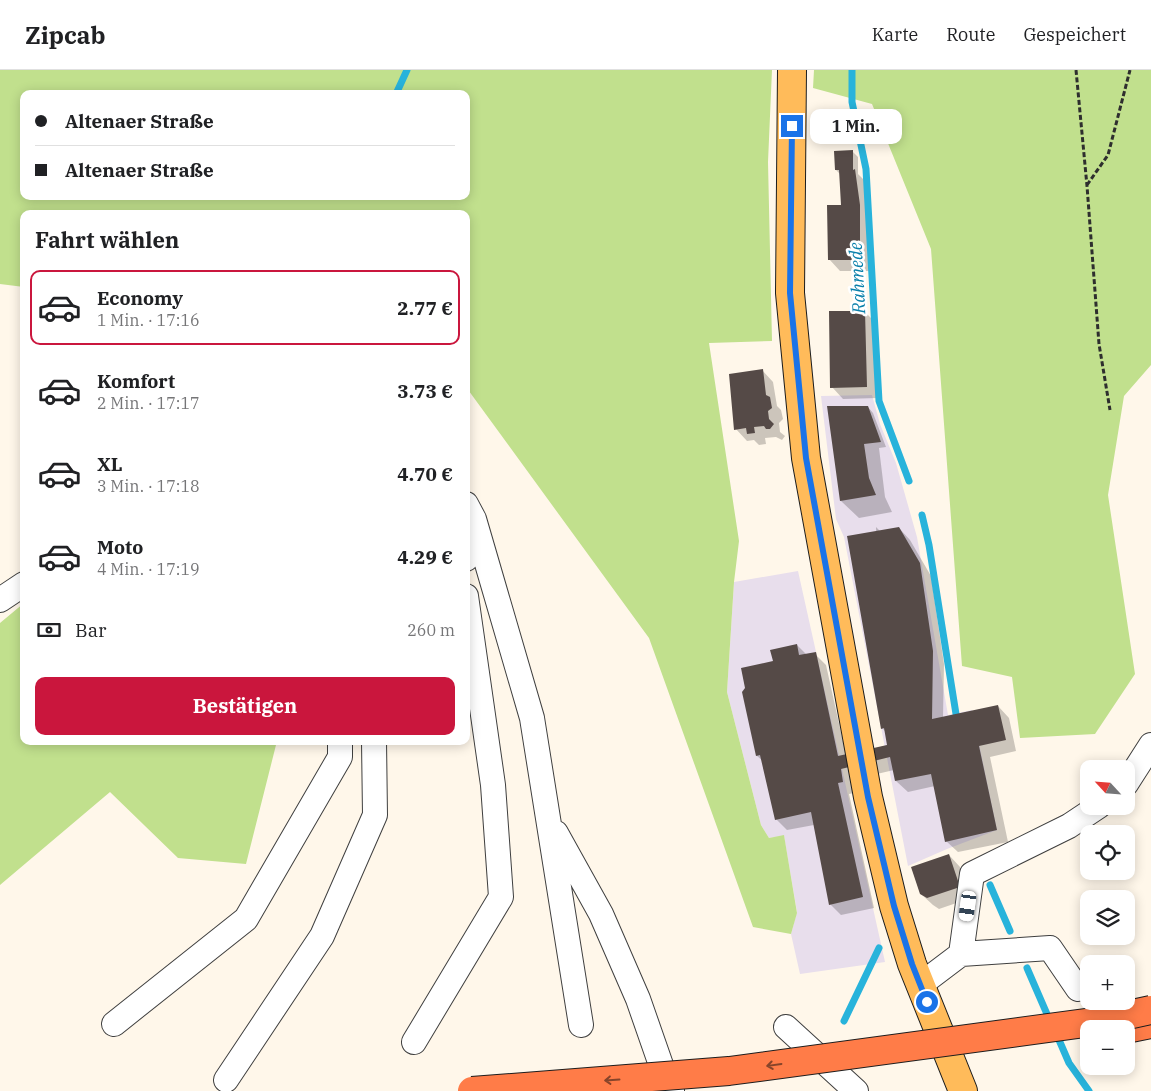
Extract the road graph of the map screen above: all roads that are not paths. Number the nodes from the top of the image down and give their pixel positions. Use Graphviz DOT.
graph roads {
  1 [pos="792,70"];
  2 [pos="470,511"];
  3 [pos="20,587"];
  4 [pos="0,600"];
  5 [pos="470,624"];
  6 [pos="340,745"];
  7 [pos="374,745"];
  8 [pos="1151,745"];
  9 [pos="1135,770"];
  10 [pos="1086,815"];
  11 [pos="548,818"];
  12 [pos="961,954"];
  13 [pos="920,986"];
  14 [pos="1078,989"];
  15 [pos="1151,1010"];
  16 [pos="114,1024"];
  17 [pos="1151,1024"];
  18 [pos="581,1025"];
  19 [pos="786,1027"];
  20 [pos="1135,1027"];
  21 [pos="1080,1038"];
  22 [pos="414,1042"];
  23 [pos="226,1080"];
  24 [pos="955,1089"];
  25 [pos="472,1091"];
  26 [pos="672,1091"];
  27 [pos="716,1091"];
  28 [pos="855,1091"];
  1 -- 13 [label="main road"];
  2 -- 11 [label="lane"];
  3 -- 4 [label="lane"];
  5 -- 22 [label="lane"];
  6 -- 16 [label="lane"];
  7 -- 23 [label="lane"];
  8 -- 9 [label="lane"];
  10 -- 12 [label="lane"];
  11 -- 18 [label="lane"];
  11 -- 26 [label="lane"];
  12 -- 13 [label="lane"];
  12 -- 14 [label="lane"];
  13 -- 24 [label="main road"];
  15 -- 25 [label="highway, one-way, bridge"];
  17 -- 20 [label="highway"];
  19 -- 28 [label="lane"];
  21 -- 27 [label="highway"];
}
